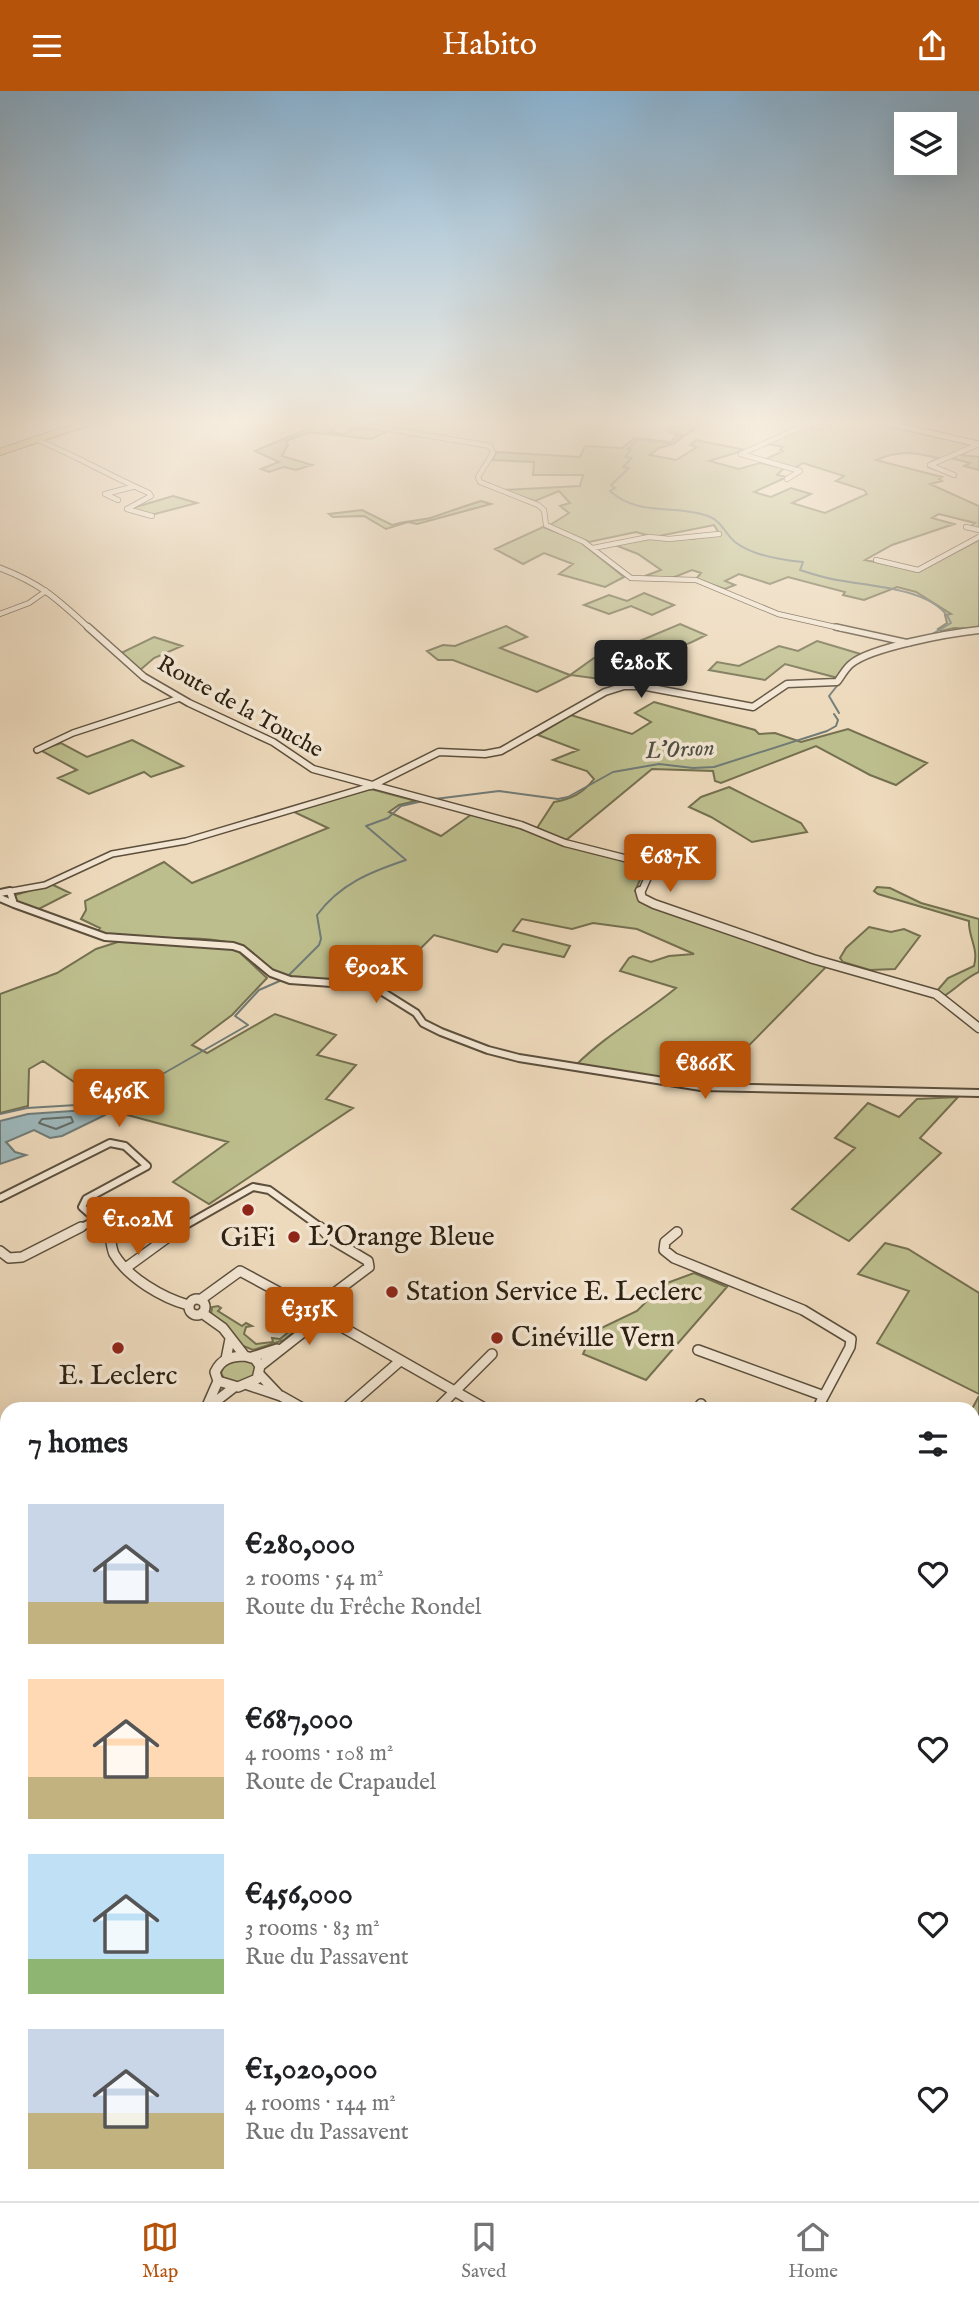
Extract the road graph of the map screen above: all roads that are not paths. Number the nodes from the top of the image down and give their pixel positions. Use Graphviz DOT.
graph roads {
  1 [pos="545,518"];
  2 [pos="966,527"];
  3 [pos="979,530"];
  4 [pos="719,534"];
  5 [pos="979,537"];
  6 [pos="593,548"];
  7 [pos="876,560"];
  8 [pos="0,569"];
  9 [pos="46,591"];
  10 [pos="0,614"];
  11 [pos="979,630"];
  12 [pos="910,643"];
  13 [pos="180,698"];
  14 [pos="37,750"];
  15 [pos="371,786"];
  16 [pos="10,892"];
  17 [pos="0,893"];
  18 [pos="0,898"];
  19 [pos="14,904"];
  20 [pos="979,1028"];
  21 [pos="979,1093"];
  22 [pos="0,1198"];
  23 [pos="96,1220"];
  24 [pos="677,1232"];
  25 [pos="0,1251"];
  26 [pos="127,1267"];
  27 [pos="201,1300"];
  28 [pos="188,1305"];
  29 [pos="325,1307"];
  30 [pos="312,1310"];
  31 [pos="202,1313"];
  32 [pos="328,1319"];
  33 [pos="316,1322"];
  34 [pos="230,1339"];
  35 [pos="284,1347"];
  36 [pos="698,1350"];
  37 [pos="492,1354"];
  38 [pos="248,1356"];
  39 [pos="226,1359"];
  40 [pos="400,1361"];
  41 [pos="260,1370"];
  42 [pos="218,1381"];
  43 [pos="248,1385"];
  44 [pos="234,1388"];
  45 [pos="453,1393"];
  46 [pos="824,1396"];
  47 [pos="281,1397"];
  48 [pos="208,1402"];
  49 [pos="215,1402"];
  50 [pos="290,1402"];
  51 [pos="353,1402"];
  52 [pos="444,1402"];
  53 [pos="472,1402"];
  54 [pos="821,1402"];
  1 -- 6 [label="street"];
  2 -- 3 [label="street"];
  4 -- 6 [label="street"];
  5 -- 7 [label="street"];
  6 -- 12 [label="street"];
  8 -- 9 [label="street, Route de la Touche"];
  9 -- 10 [label="street"];
  9 -- 13 [label="street, Route de la Touche"];
  11 -- 12 [label="street"];
  12 -- 15 [label="street"];
  13 -- 14 [label="street"];
  13 -- 15 [label="street, Route de la Touche"];
  15 -- 16 [label="street"];
  15 -- 20 [label="street, Route de la Touche"];
  16 -- 17 [label="street"];
  16 -- 19 [label="street"];
  18 -- 19 [label="street"];
  19 -- 21 [label="street"];
  22 -- 23 [label="street"];
  23 -- 25 [label="street"];
  23 -- 26 [label="street"];
  24 -- 46 [label="street"];
  26 -- 28 [label="street"];
  26 -- 29 [label="street"];
  27 -- 28 [label="street"];
  27 -- 30 [label="street"];
  27 -- 31 [label="street"];
  28 -- 31 [label="street"];
  29 -- 30 [label="street"];
  29 -- 32 [label="street"];
  30 -- 33 [label="street"];
  31 -- 34 [label="street"];
  32 -- 33 [label="street"];
  32 -- 40 [label="street"];
  33 -- 35 [label="street"];
  34 -- 38 [label="street"];
  34 -- 39 [label="street"];
  35 -- 38 [label="street"];
  35 -- 41 [label="street"];
  36 -- 46 [label="street"];
  37 -- 45 [label="street"];
  38 -- 39 [label="street"];
  38 -- 41 [label="street"];
  39 -- 42 [label="street"];
  40 -- 45 [label="street"];
  40 -- 51 [label="street"];
  41 -- 43 [label="street"];
  41 -- 47 [label="street"];
  42 -- 44 [label="street"];
  42 -- 48 [label="street"];
  43 -- 44 [label="street"];
  43 -- 47 [label="street"];
  44 -- 49 [label="street"];
  45 -- 52 [label="street"];
  45 -- 53 [label="street"];
  46 -- 54 [label="street"];
  47 -- 50 [label="street"];
}
